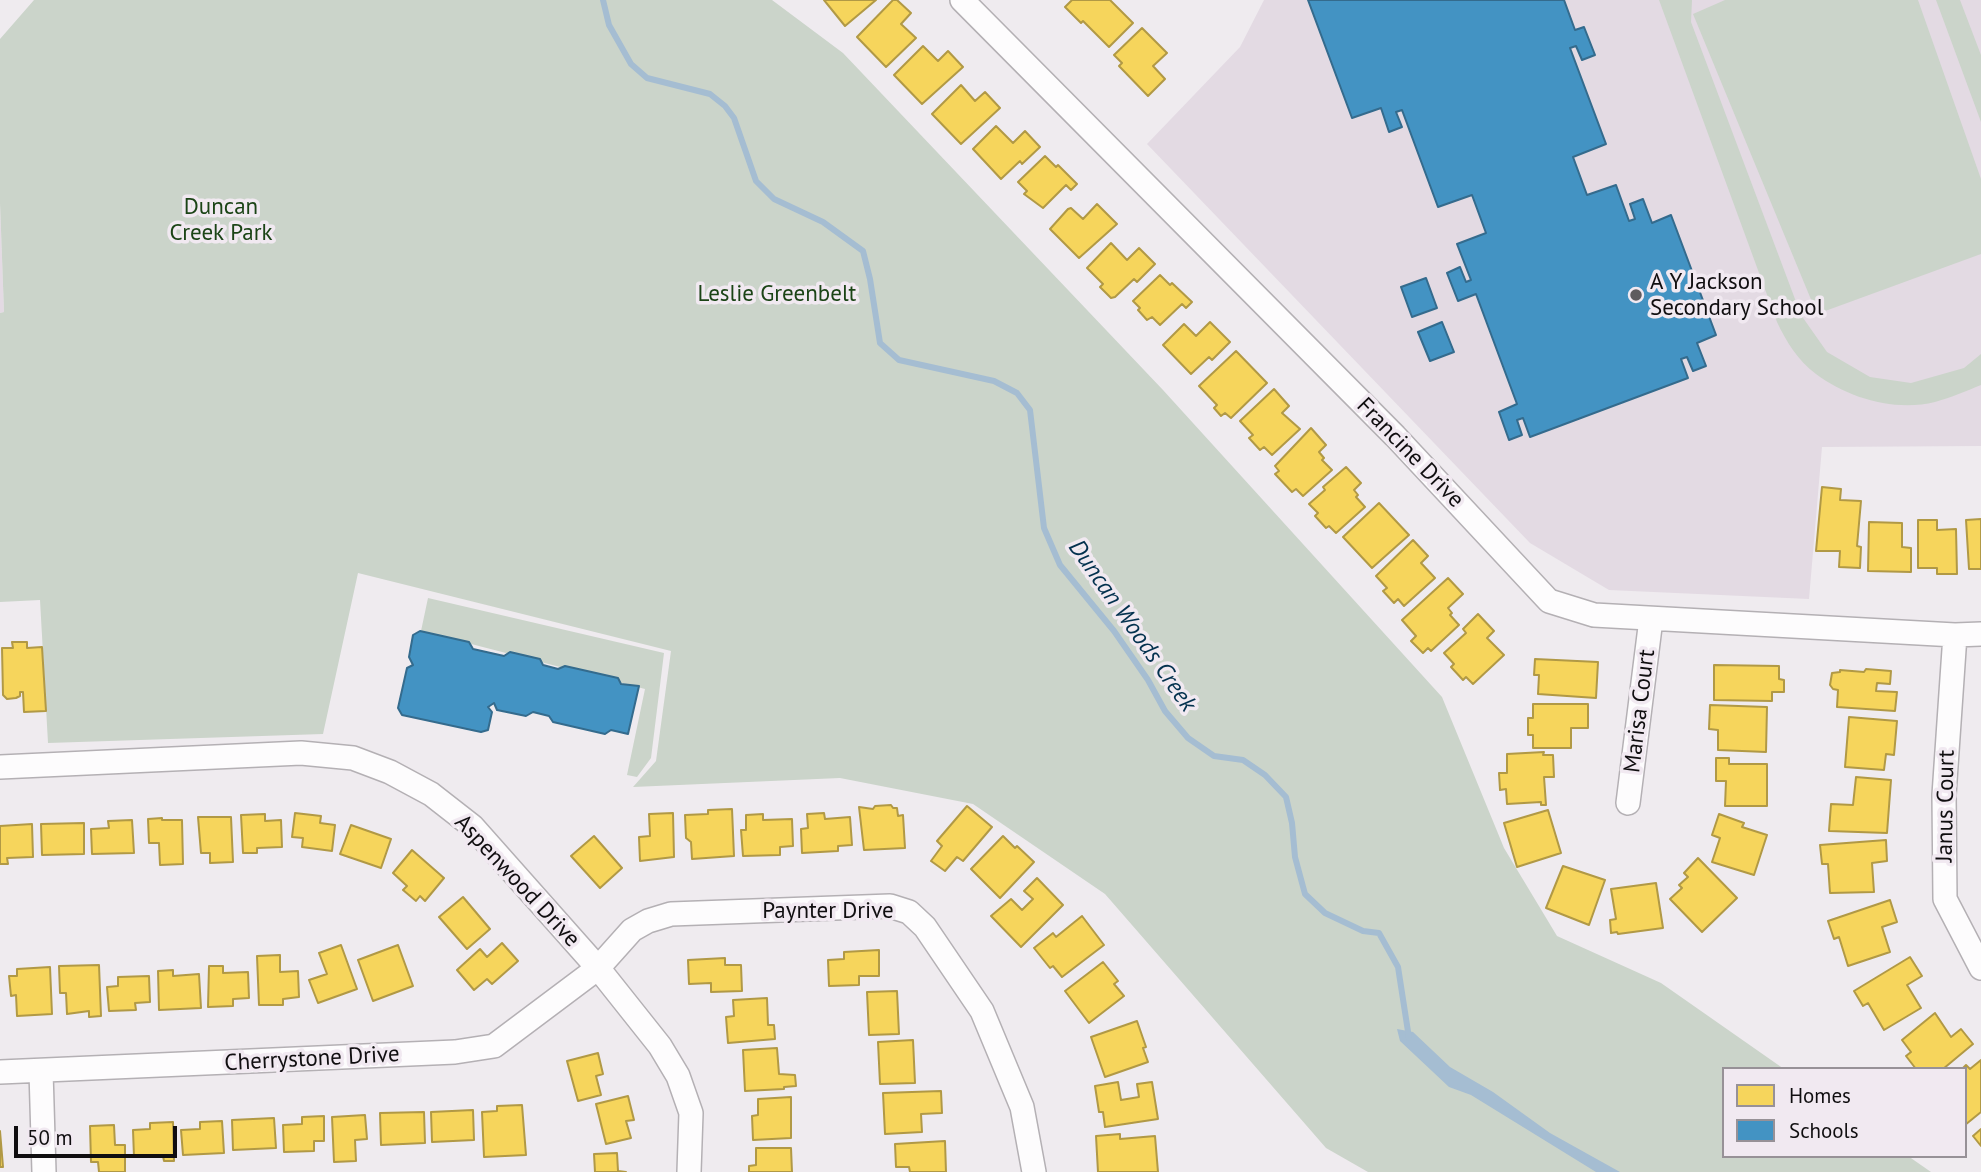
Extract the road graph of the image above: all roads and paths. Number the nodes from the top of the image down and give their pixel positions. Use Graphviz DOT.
graph roads {
  1 [pos="962,0"];
  2 [pos="1651,619"];
  3 [pos="1981,634"];
  4 [pos="1955,635"];
  5 [pos="0,766"];
  6 [pos="1628,803"];
  7 [pos="598,968"];
  8 [pos="1981,968"];
  9 [pos="41,1071"];
  10 [pos="0,1072"];
  11 [pos="44,1172"];
  12 [pos="689,1172"];
  13 [pos="1034,1172"];
  1 -- 2 [label="street, Francine Drive"];
  2 -- 4 [label="street, Francine Drive"];
  2 -- 6 [label="street, Marisa Court"];
  3 -- 4 [label="street, Francine Drive"];
  4 -- 8 [label="street, Janus Court"];
  5 -- 7 [label="street, Aspenwood Drive"];
  7 -- 9 [label="street, Cherrystone Drive"];
  7 -- 12 [label="street, Aspenwood Drive"];
  7 -- 13 [label="street, Paynter Drive"];
  9 -- 10 [label="street, Cherrystone Drive"];
  9 -- 11 [label="street"];
}
